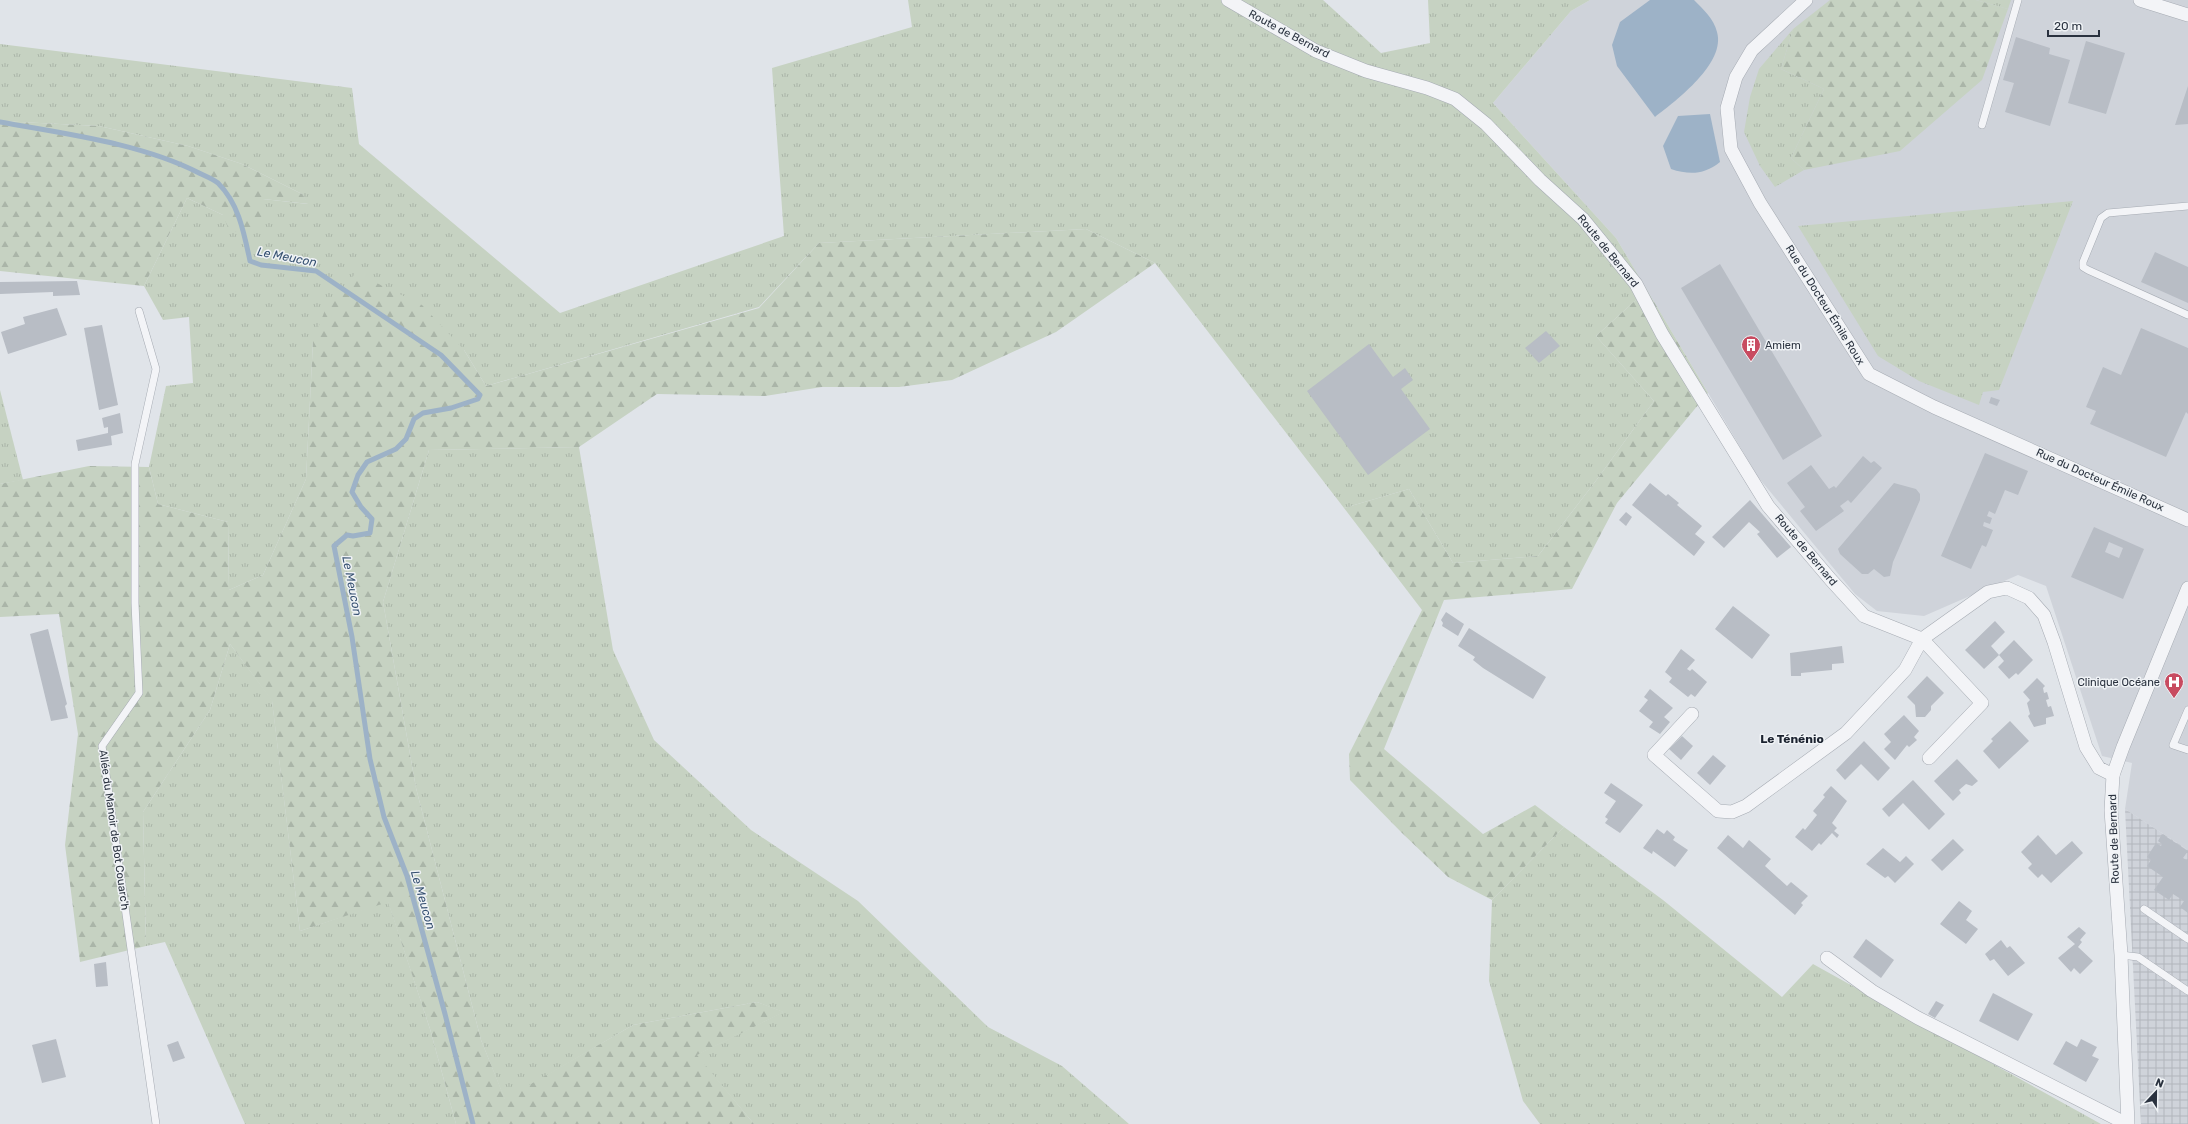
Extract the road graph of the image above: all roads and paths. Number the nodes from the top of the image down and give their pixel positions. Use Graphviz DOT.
graph roads {
  1 [pos="1228,0"];
  2 [pos="1806,0"];
  3 [pos="2018,0"];
  4 [pos="2140,0"];
  5 [pos="2188,15"];
  6 [pos="1982,125"];
  7 [pos="2188,206"];
  8 [pos="139,311"];
  9 [pos="2188,316"];
  10 [pos="2188,520"];
  11 [pos="2188,588"];
  12 [pos="1922,639"];
  13 [pos="2188,710"];
  14 [pos="1692,714"];
  15 [pos="2188,750"];
  16 [pos="1929,758"];
  17 [pos="2113,775"];
  18 [pos="2144,908"];
  19 [pos="2188,939"];
  20 [pos="2121,955"];
  21 [pos="1827,958"];
  22 [pos="2188,992"];
  23 [pos="156,1124"];
  24 [pos="2127,1124"];
  1 -- 12 [label="street, Route de Bernard"];
  2 -- 10 [label="street, Rue du Docteur Émile Roux"];
  3 -- 6 [label="lane"];
  4 -- 5 [label="street"];
  7 -- 9 [label="lane"];
  8 -- 23 [label="lane, Allée du Manoir de Bot Couarc'h"];
  11 -- 17 [label="street, Route de Bernard"];
  12 -- 14 [label="street"];
  12 -- 16 [label="street"];
  12 -- 17 [label="street"];
  13 -- 15 [label="lane"];
  17 -- 20 [label="street, Route de Bernard"];
  18 -- 19 [label="lane"];
  20 -- 22 [label="lane"];
  20 -- 24 [label="street, Route de Bernard"];
  21 -- 24 [label="street"];
}
